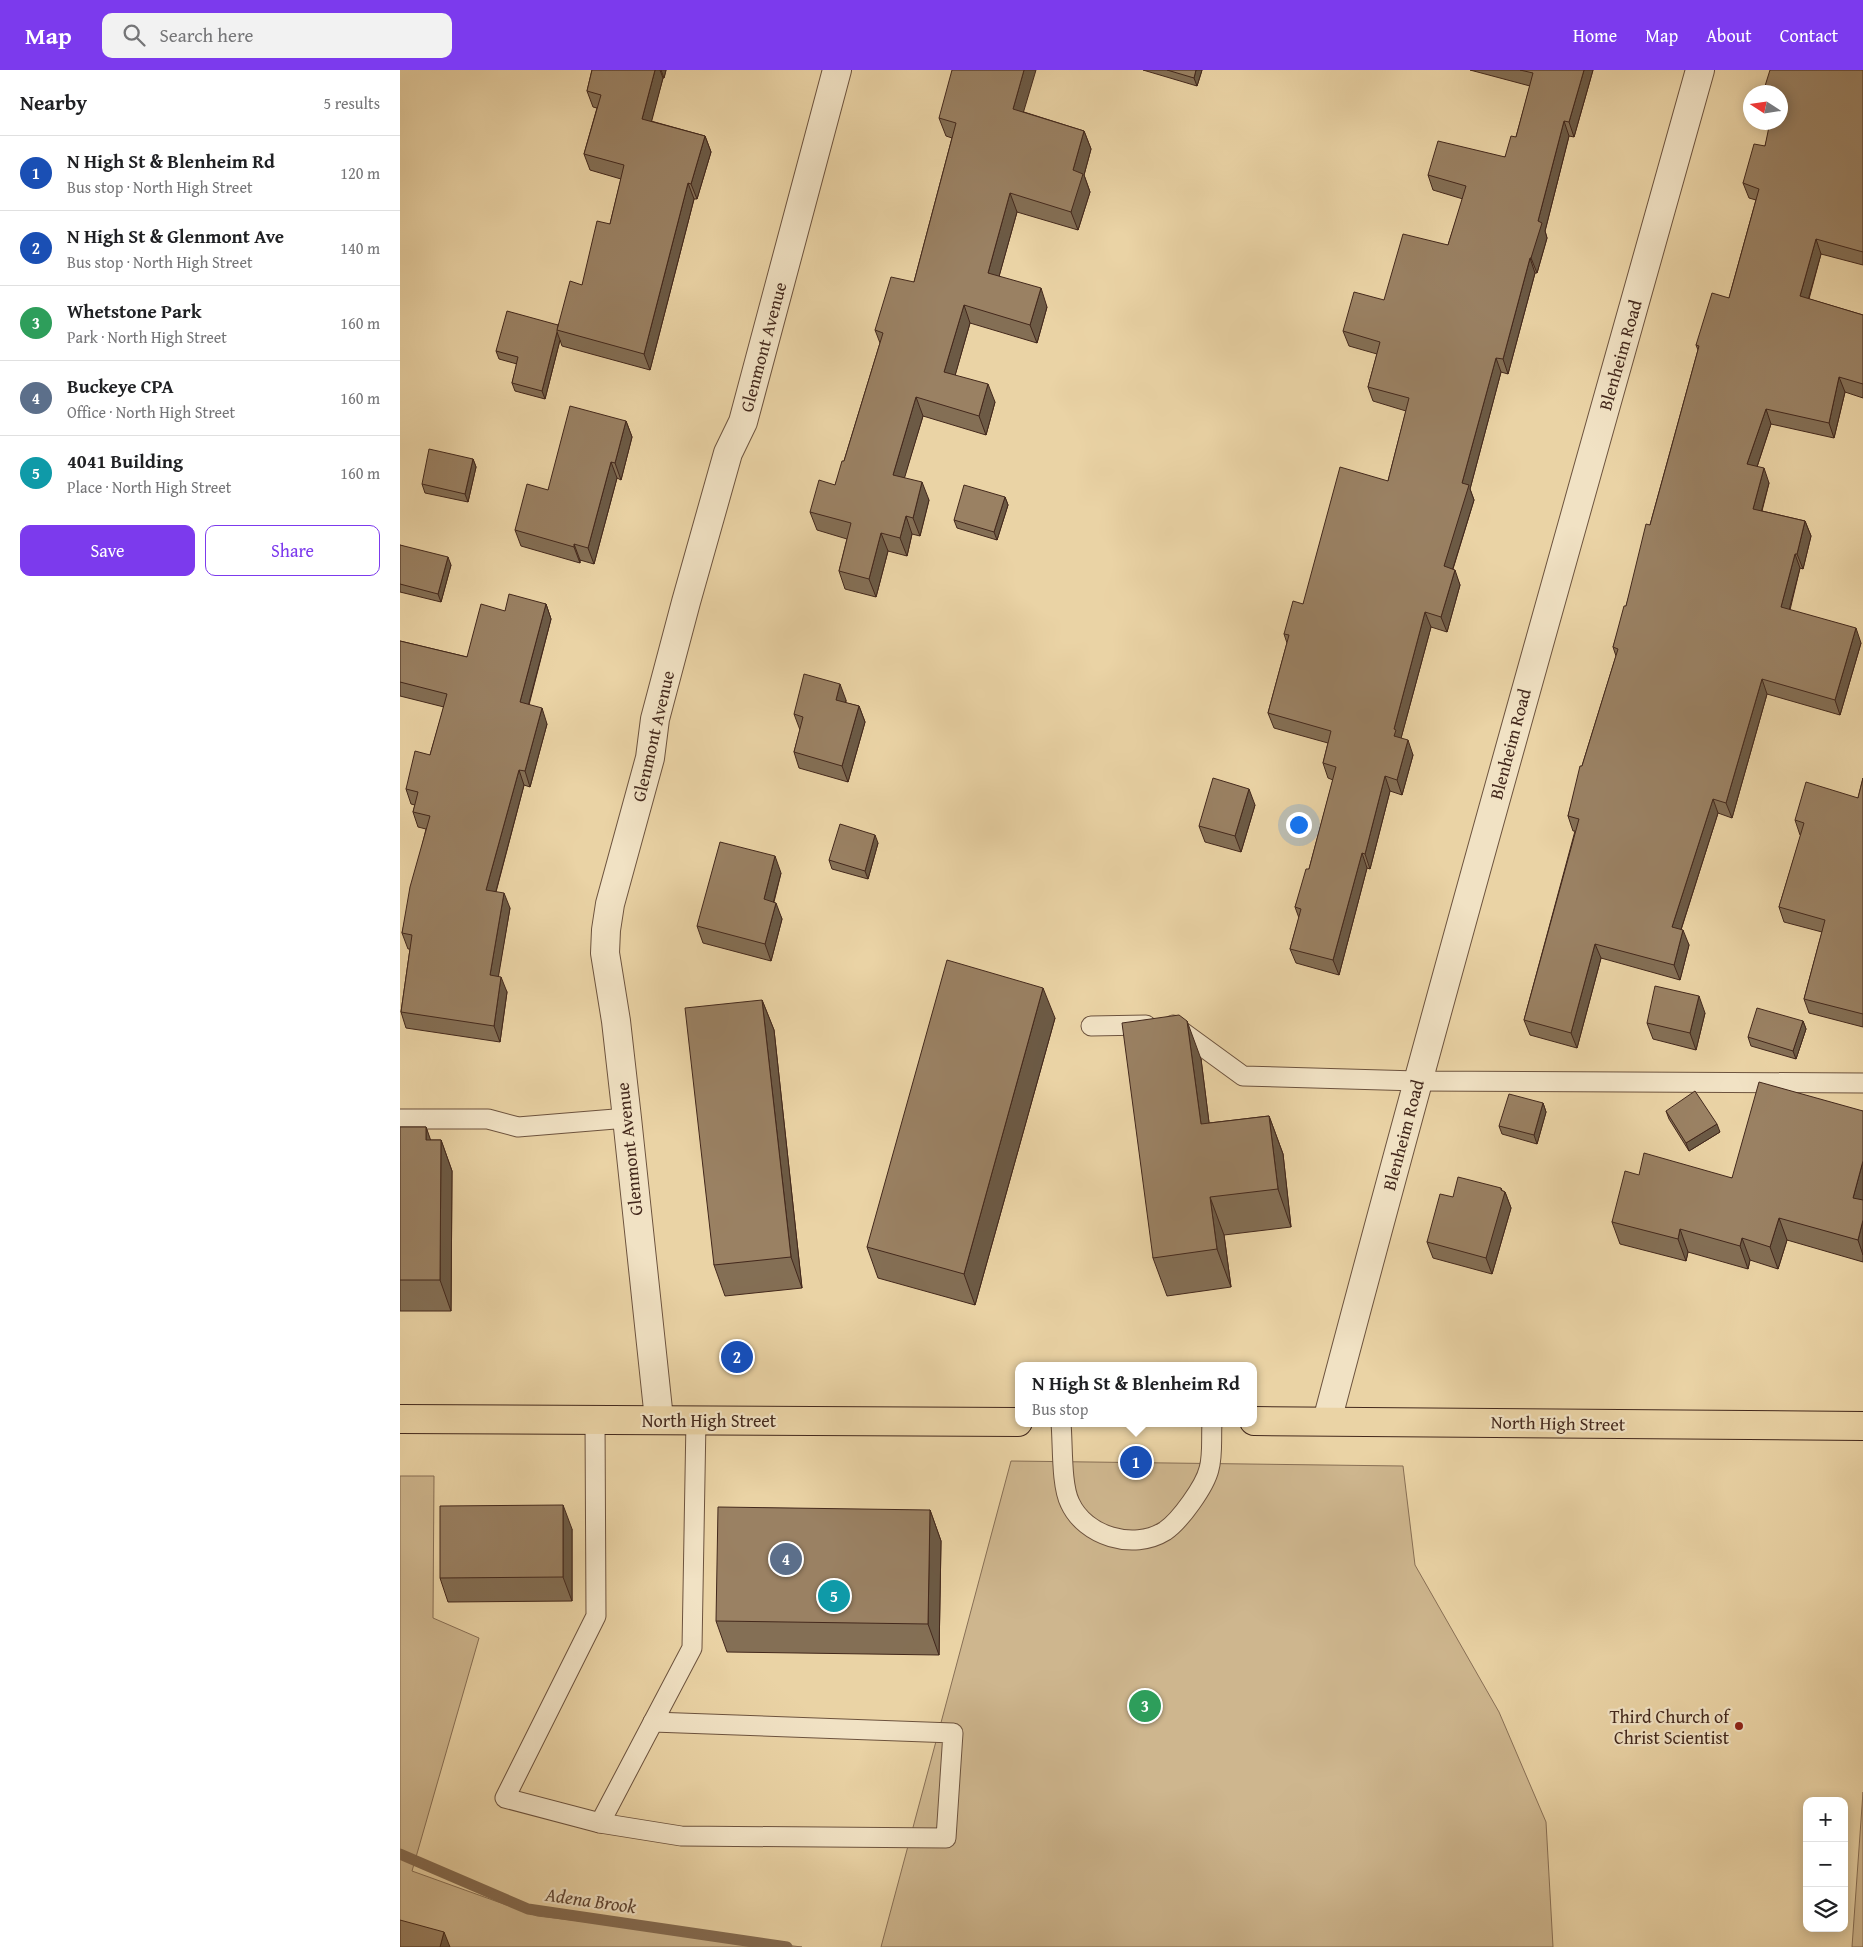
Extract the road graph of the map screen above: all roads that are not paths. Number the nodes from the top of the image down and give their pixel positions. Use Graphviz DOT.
graph roads {
  1 [pos="837,70"];
  2 [pos="1700,70"];
  3 [pos="1091,1026"];
  4 [pos="1418,1081"];
  5 [pos="1863,1083"];
  6 [pos="627,1118"];
  7 [pos="400,1119"];
  8 [pos="400,1419"];
  9 [pos="595,1419"];
  10 [pos="659,1419"];
  11 [pos="696,1420"];
  12 [pos="1257,1421"];
  13 [pos="1327,1421"];
  14 [pos="1015,1422"];
  15 [pos="1863,1426"];
  16 [pos="1061,1427"];
  17 [pos="1212,1427"];
  18 [pos="653,1722"];
  19 [pos="600,1823"];
  1 -- 6 [label="street, Glenmont Avenue"];
  2 -- 4 [label="street, Blenheim Road"];
  3 -- 4 [label="lane"];
  4 -- 5 [label="lane"];
  4 -- 13 [label="street, Blenheim Road"];
  6 -- 7 [label="lane"];
  6 -- 10 [label="street, Glenmont Avenue"];
  8 -- 9 [label="main road, North High Street"];
  9 -- 10 [label="main road, North High Street"];
  9 -- 19 [label="lane"];
  10 -- 11 [label="main road, North High Street"];
  11 -- 14 [label="main road, North High Street"];
  11 -- 18 [label="lane"];
  12 -- 13 [label="main road, North High Street"];
  13 -- 15 [label="main road, North High Street"];
  16 -- 17 [label="lane"];
  18 -- 19 [label="lane"];
  18 -- 19 [label="lane"];
}
